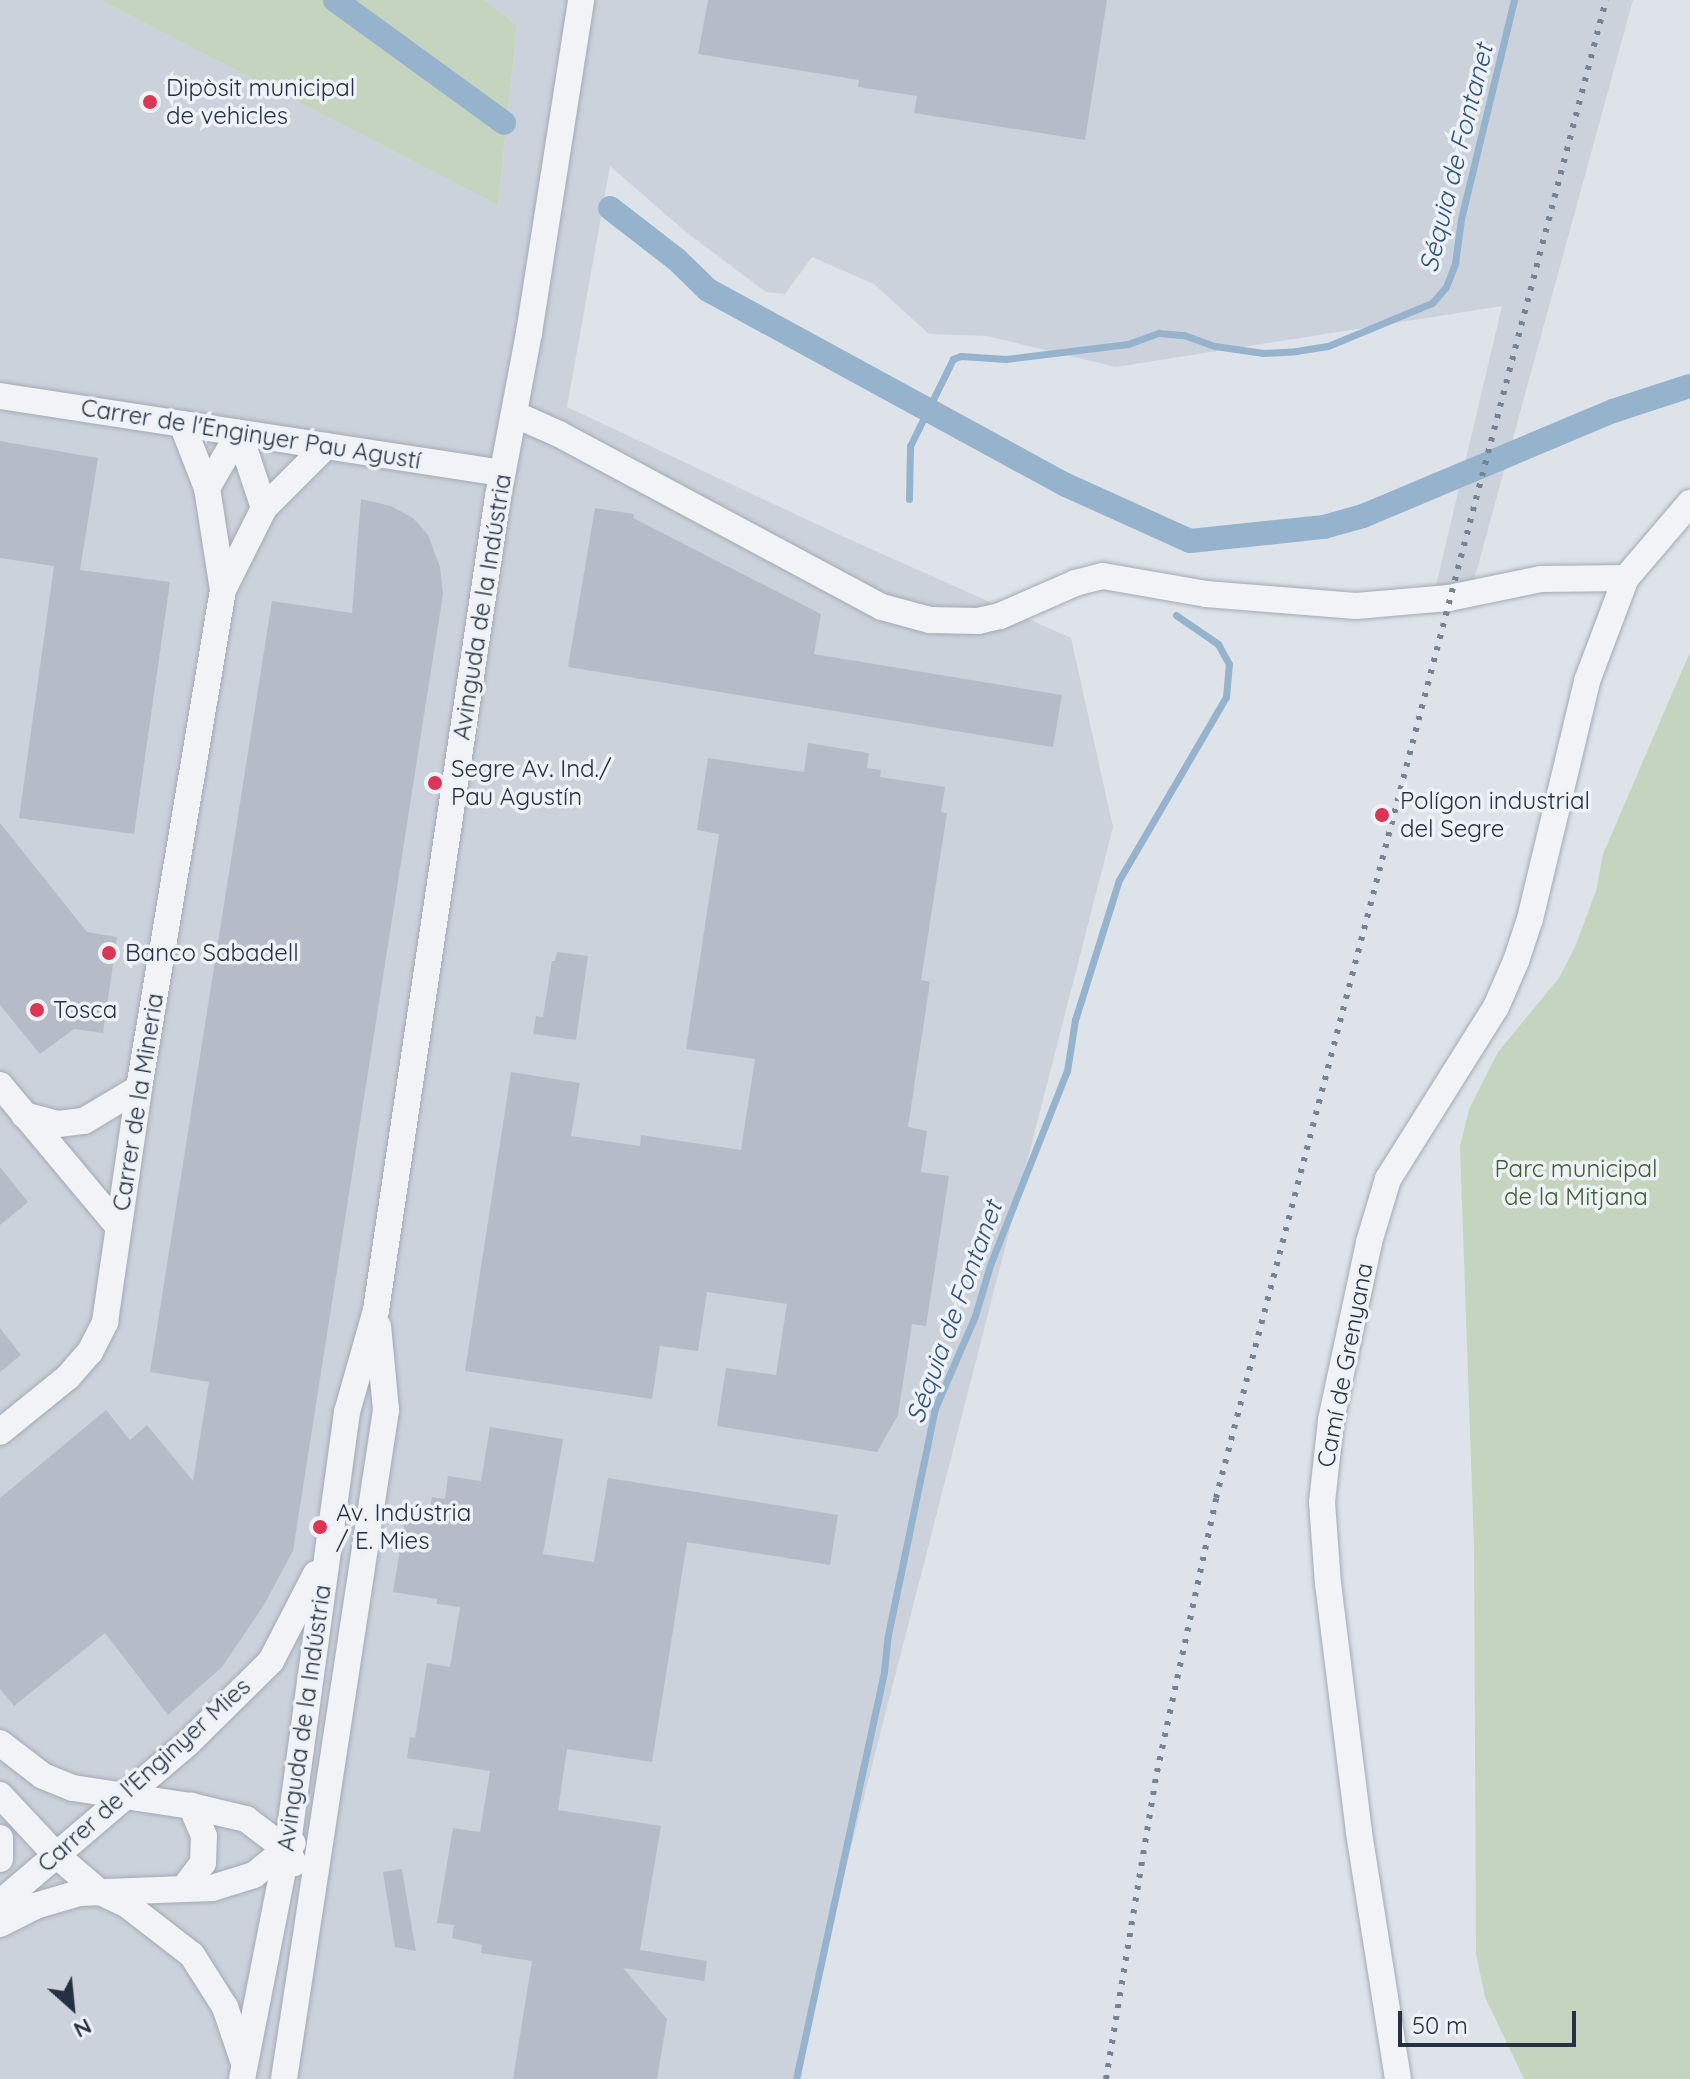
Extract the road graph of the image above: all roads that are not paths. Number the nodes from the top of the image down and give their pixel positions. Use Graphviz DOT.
graph roads {
  1 [pos="581,0"];
  2 [pos="0,396"];
  3 [pos="514,414"];
  4 [pos="182,424"];
  5 [pos="239,433"];
  6 [pos="326,446"];
  7 [pos="502,473"];
  8 [pos="207,488"];
  9 [pos="1690,503"];
  10 [pos="264,508"];
  11 [pos="1626,578"];
  12 [pos="223,590"];
  13 [pos="0,1085"];
  14 [pos="139,1088"];
  15 [pos="24,1115"];
  16 [pos="118,1226"];
  17 [pos="376,1310"];
  18 [pos="0,1432"];
  19 [pos="325,1557"];
  20 [pos="0,1743"];
  21 [pos="25,1762"];
  22 [pos="0,1783"];
  23 [pos="0,1795"];
  24 [pos="125,1798"];
  25 [pos="191,1806"];
  26 [pos="326,1809"];
  27 [pos="0,1838"];
  28 [pos="287,1850"];
  29 [pos="55,1854"];
  30 [pos="0,1859"];
  31 [pos="184,1888"];
  32 [pos="98,1891"];
  33 [pos="313,1896"];
  34 [pos="0,1903"];
  35 [pos="0,1924"];
  36 [pos="243,2071"];
  37 [pos="284,2079"];
  38 [pos="1398,2079"];
  1 -- 3 [label="street, Avinguda de la Indústria"];
  2 -- 4 [label="street, Carrer de l'Enginyer Pau Agustí"];
  3 -- 7 [label="street, Avinguda de la Indústria"];
  3 -- 11 [label="street"];
  4 -- 5 [label="street, Carrer de l'Enginyer Pau Agustí"];
  4 -- 8 [label="street, Carrer de la Mineria"];
  5 -- 6 [label="street, Carrer de l'Enginyer Pau Agustí"];
  5 -- 8 [label="street"];
  5 -- 10 [label="street"];
  6 -- 7 [label="street, Carrer de l'Enginyer Pau Agustí"];
  6 -- 10 [label="street, Carrer de la Mineria"];
  7 -- 17 [label="street, Avinguda de la Indústria"];
  8 -- 12 [label="street, Carrer de la Mineria"];
  9 -- 11 [label="street, Camí de Grenyana"];
  10 -- 12 [label="street, Carrer de la Mineria"];
  11 -- 38 [label="street, Camí de Grenyana"];
  12 -- 14 [label="street, Carrer de la Mineria"];
  13 -- 15 [label="street"];
  14 -- 15 [label="street"];
  14 -- 16 [label="street, Carrer de la Mineria"];
  15 -- 16 [label="street"];
  16 -- 18 [label="street, Carrer de la Mineria"];
  17 -- 19 [label="street, Avinguda de la Indústria"];
  17 -- 26 [label="street, Avinguda de la Indústria"];
  19 -- 24 [label="street, Carrer de l'Enginyer Mies"];
  19 -- 28 [label="street, Avinguda de la Indústria"];
  20 -- 21 [label="street"];
  21 -- 22 [label="street"];
  21 -- 24 [label="street"];
  23 -- 29 [label="street"];
  24 -- 25 [label="street"];
  24 -- 29 [label="street, Carrer de l'Enginyer Mies"];
  25 -- 28 [label="street"];
  25 -- 31 [label="street"];
  26 -- 28 [label="street, Carrer de l'Enginyer Mies"];
  26 -- 33 [label="street, Avinguda de la Indústria"];
  27 -- 30 [label="street"];
  28 -- 31 [label="street, Carrer de l'Enginyer Mies"];
  28 -- 33 [label="street"];
  28 -- 36 [label="street, Avinguda de la Indústria"];
  29 -- 32 [label="street"];
  29 -- 34 [label="street, Carrer de l'Enginyer Mies"];
  31 -- 32 [label="street, Carrer de l'Enginyer Mies"];
  32 -- 35 [label="street, Carrer de l'Enginyer Mies"];
  32 -- 36 [label="street"];
  33 -- 37 [label="street, Avinguda de la Indústria"];
}
